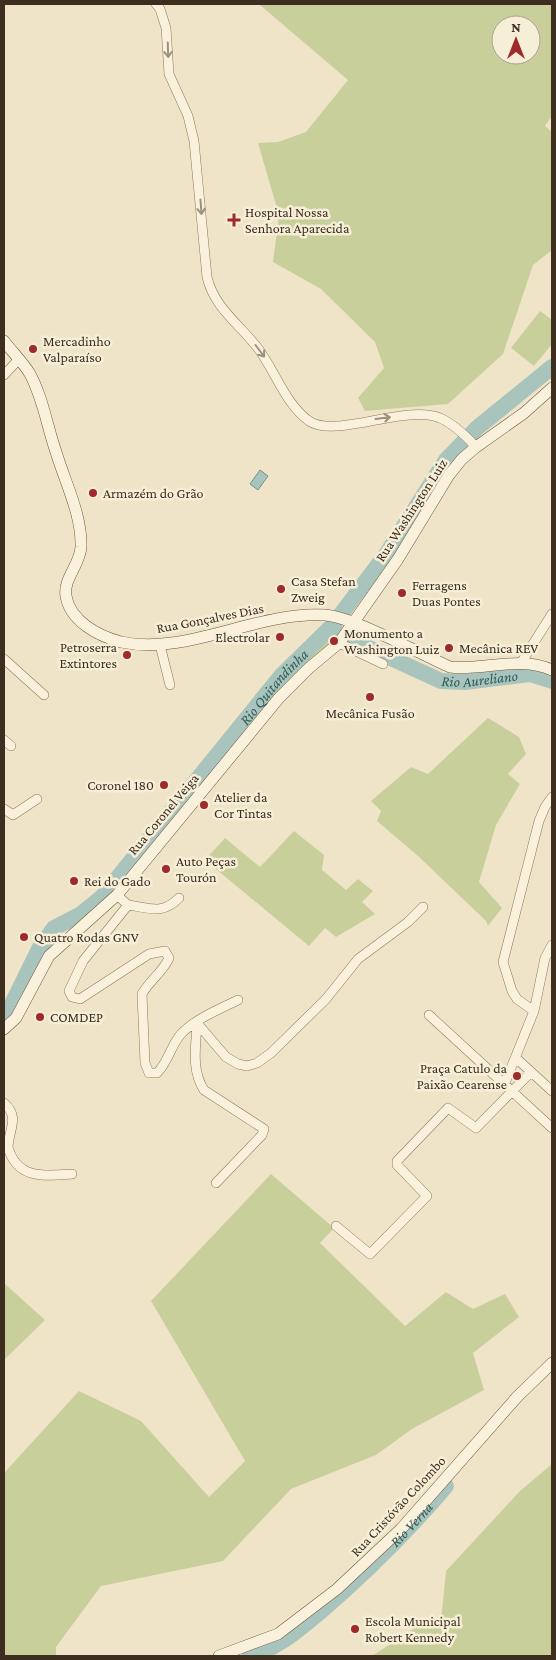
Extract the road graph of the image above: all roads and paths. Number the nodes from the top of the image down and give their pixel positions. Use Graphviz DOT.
graph roads {
  1 [pos="156,4"];
  2 [pos="4,342"];
  3 [pos="18,359"];
  4 [pos="4,375"];
  5 [pos="552,388"];
  6 [pos="476,447"];
  7 [pos="552,614"];
  8 [pos="355,623"];
  9 [pos="339,643"];
  10 [pos="160,645"];
  11 [pos="4,659"];
  12 [pos="521,663"];
  13 [pos="383,664"];
  14 [pos="552,670"];
  15 [pos="170,685"];
  16 [pos="44,695"];
  17 [pos="552,797"];
  18 [pos="37,799"];
  19 [pos="4,809"];
  20 [pos="117,895"];
  21 [pos="179,898"];
  22 [pos="128,905"];
  23 [pos="423,907"];
  24 [pos="552,945"];
  25 [pos="549,960"];
  26 [pos="238,1000"];
  27 [pos="534,1011"];
  28 [pos="429,1015"];
  29 [pos="197,1022"];
  30 [pos="4,1029"];
  31 [pos="516,1058"];
  32 [pos="531,1072"];
  33 [pos="505,1084"];
  34 [pos="513,1091"];
  35 [pos="552,1091"];
  36 [pos="4,1103"];
  37 [pos="552,1128"];
  38 [pos="72,1174"];
  39 [pos="216,1183"];
  40 [pos="336,1226"];
  41 [pos="552,1363"];
  42 [pos="219,1656"];
  1 -- 6 [label="street, one-way"];
  2 -- 3 [label="main road, Rua Gonçalves Dias"];
  3 -- 4 [label="street"];
  3 -- 10 [label="main road, Rua Gonçalves Dias"];
  5 -- 6 [label="main road, Rua Washington Luiz"];
  6 -- 8 [label="main road, Rua Washington Luiz"];
  7 -- 12 [label="street"];
  8 -- 9 [label="main road, Rua Coronel Veiga"];
  8 -- 10 [label="main road, Rua Gonçalves Dias"];
  8 -- 12 [label="main road, Rua Gonçalves Dias"];
  9 -- 13 [label="street"];
  9 -- 20 [label="main road, Rua Coronel Veiga"];
  10 -- 15 [label="street"];
  11 -- 16 [label="street"];
  12 -- 14 [label="main road, Rua Gonçalves Dias"];
  17 -- 27 [label="street"];
  18 -- 19 [label="street"];
  20 -- 22 [label="street"];
  20 -- 30 [label="main road, Rua Coronel Veiga"];
  21 -- 22 [label="street"];
  22 -- 29 [label="street"];
  23 -- 29 [label="street"];
  24 -- 25 [label="street"];
  25 -- 27 [label="street"];
  26 -- 29 [label="street"];
  27 -- 31 [label="street"];
  28 -- 33 [label="street"];
  29 -- 39 [label="street"];
  31 -- 32 [label="street"];
  31 -- 33 [label="street"];
  32 -- 34 [label="street"];
  32 -- 35 [label="street"];
  33 -- 34 [label="street"];
  34 -- 37 [label="street"];
  34 -- 40 [label="street"];
  36 -- 38 [label="street"];
  41 -- 42 [label="main road, Rua Cristóvão Colombo"];
}
